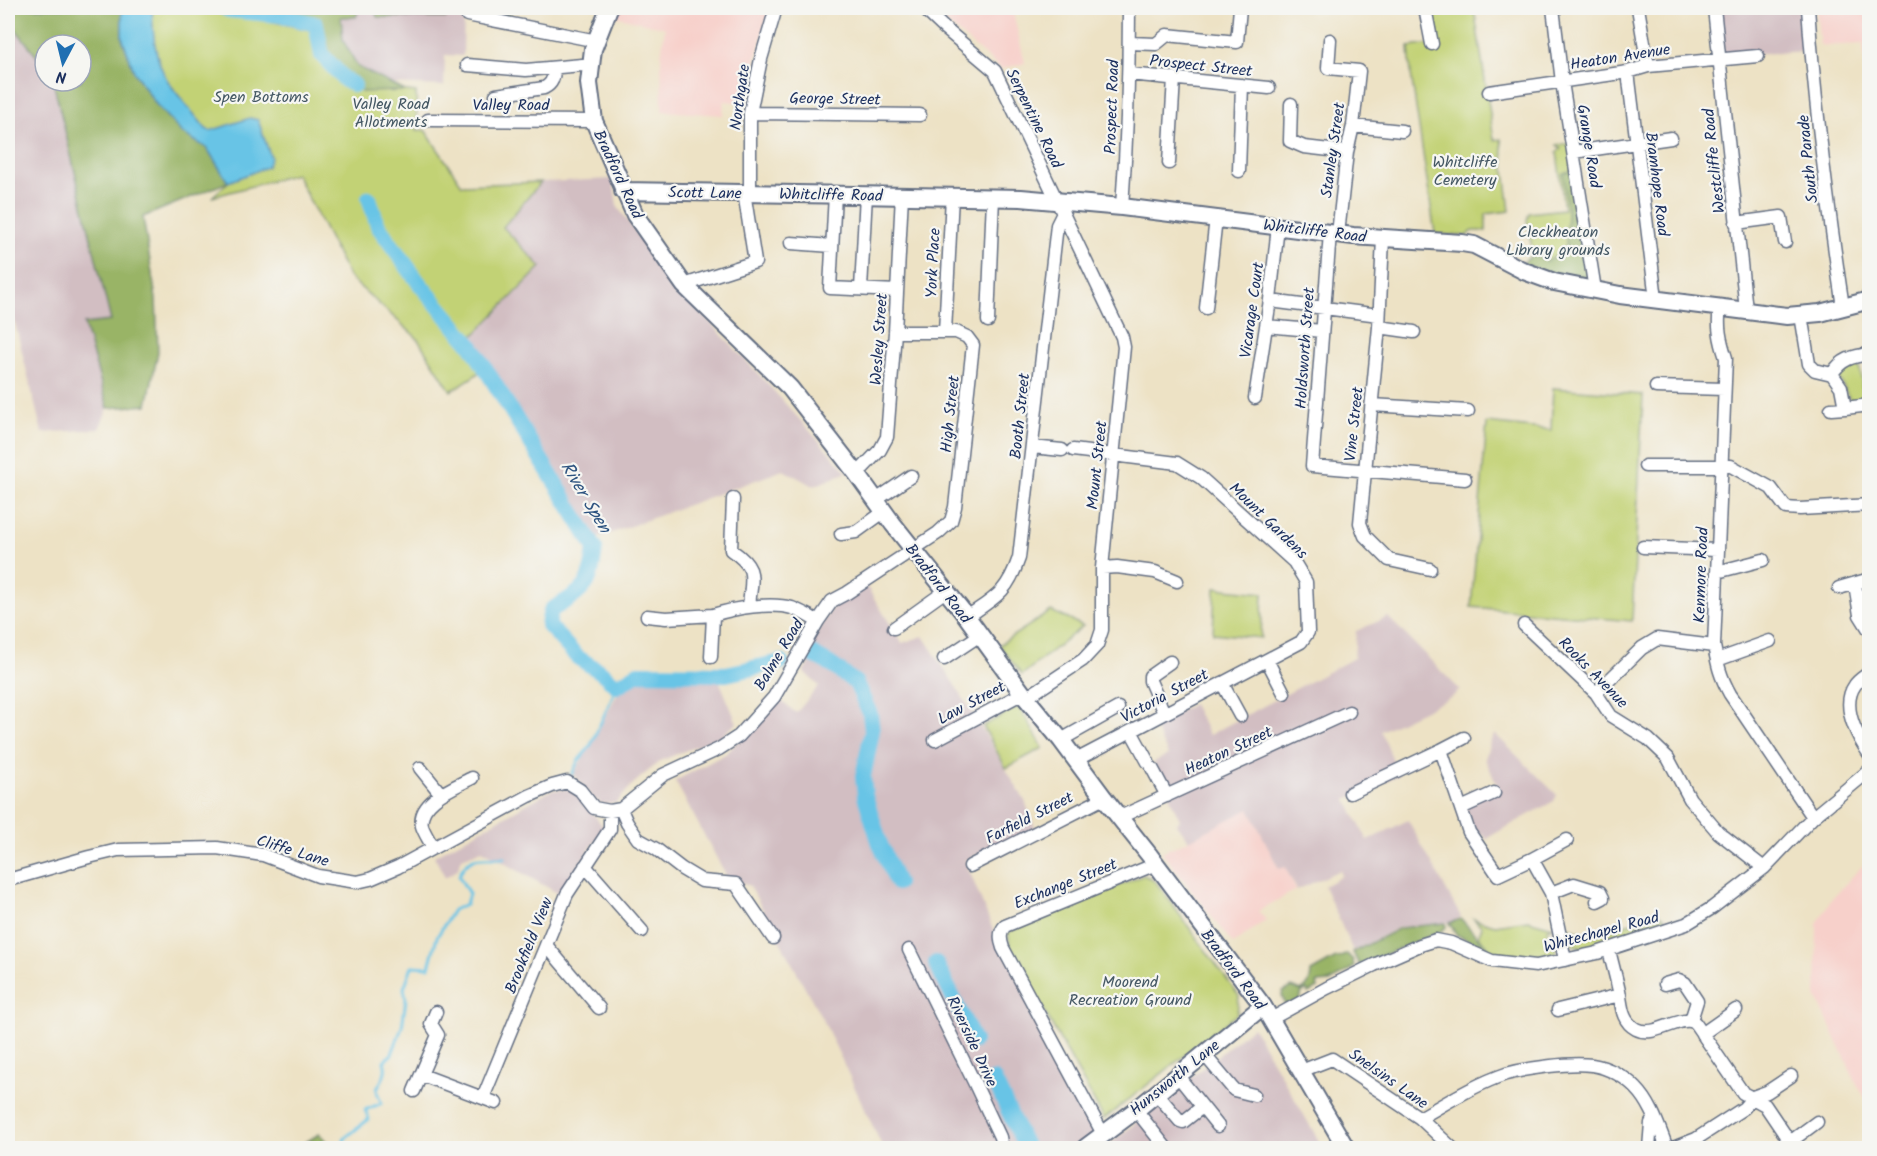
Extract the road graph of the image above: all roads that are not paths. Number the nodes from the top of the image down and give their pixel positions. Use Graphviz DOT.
graph roads {
  1 [pos="609,8"];
  2 [pos="776,8"];
  3 [pos="923,8"];
  4 [pos="1129,8"];
  5 [pos="1240,8"];
  6 [pos="1425,8"];
  7 [pos="1553,8"];
  8 [pos="1638,8"];
  9 [pos="1714,8"];
  10 [pos="1808,8"];
  11 [pos="467,15"];
  12 [pos="1330,40"];
  13 [pos="597,41"];
  14 [pos="1129,43"];
  15 [pos="1432,44"];
  16 [pos="1758,56"];
  17 [pos="1719,60"];
  18 [pos="467,65"];
  19 [pos="591,66"];
  20 [pos="1648,66"];
  21 [pos="554,68"];
  22 [pos="1628,72"];
  23 [pos="1129,74"];
  24 [pos="1174,78"];
  25 [pos="1562,82"];
  26 [pos="1242,86"];
  27 [pos="1269,88"];
  28 [pos="1489,92"];
  29 [pos="496,95"];
  30 [pos="1291,104"];
  31 [pos="750,113"];
  32 [pos="920,115"];
  33 [pos="428,120"];
  34 [pos="594,121"];
  35 [pos="1353,126"];
  36 [pos="1402,131"];
  37 [pos="1671,138"];
  38 [pos="1637,143"];
  39 [pos="1347,152"];
  40 [pos="1574,152"];
  41 [pos="1169,163"];
  42 [pos="1239,171"];
  43 [pos="623,190"];
  44 [pos="747,192"];
  45 [pos="835,194"];
  46 [pos="867,194"];
  47 [pos="902,195"];
  48 [pos="952,196"];
  49 [pos="993,197"];
  50 [pos="1059,207"];
  51 [pos="1122,207"];
  52 [pos="1216,218"];
  53 [pos="1737,223"];
  54 [pos="1278,226"];
  55 [pos="1334,233"];
  56 [pos="1383,238"];
  57 [pos="1785,242"];
  58 [pos="791,243"];
  59 [pos="832,246"];
  60 [pos="684,285"];
  61 [pos="861,289"];
  62 [pos="1595,290"];
  63 [pos="897,291"];
  64 [pos="1656,300"];
  65 [pos="1869,300"];
  66 [pos="1278,302"];
  67 [pos="1720,307"];
  68 [pos="1843,307"];
  69 [pos="1206,308"];
  70 [pos="1324,308"];
  71 [pos="1746,310"];
  72 [pos="1801,315"];
  73 [pos="988,321"];
  74 [pos="1379,321"];
  75 [pos="1266,326"];
  76 [pos="1322,331"];
  77 [pos="895,332"];
  78 [pos="945,332"];
  79 [pos="1414,332"];
  80 [pos="1869,354"];
  81 [pos="1832,374"];
  82 [pos="1656,387"];
  83 [pos="1724,389"];
  84 [pos="1255,398"];
  85 [pos="1372,405"];
  86 [pos="1869,405"];
  87 [pos="1845,408"];
  88 [pos="1831,410"];
  89 [pos="1468,411"];
  90 [pos="1032,447"];
  91 [pos="1113,455"];
  92 [pos="1646,466"];
  93 [pos="1722,467"];
  94 [pos="1365,471"];
  95 [pos="857,474"];
  96 [pos="911,476"];
  97 [pos="1465,479"];
  98 [pos="733,499"];
  99 [pos="1869,505"];
  100 [pos="880,506"];
  101 [pos="841,534"];
  102 [pos="1642,547"];
  103 [pos="914,550"];
  104 [pos="1717,550"];
  105 [pos="1763,560"];
  106 [pos="1102,568"];
  107 [pos="1430,569"];
  108 [pos="1717,572"];
  109 [pos="1869,579"];
  110 [pos="1177,581"];
  111 [pos="1855,584"];
  112 [pos="1839,588"];
  113 [pos="947,590"];
  114 [pos="749,608"];
  115 [pos="713,615"];
  116 [pos="647,616"];
  117 [pos="967,617"];
  118 [pos="818,621"];
  119 [pos="1524,625"];
  120 [pos="894,628"];
  121 [pos="1869,631"];
  122 [pos="980,635"];
  123 [pos="1770,641"];
  124 [pos="1714,646"];
  125 [pos="711,657"];
  126 [pos="944,659"];
  127 [pos="1267,660"];
  128 [pos="1717,660"];
  129 [pos="1170,662"];
  130 [pos="1869,672"];
  131 [pos="1222,683"];
  132 [pos="1284,693"];
  133 [pos="1596,693"];
  134 [pos="1024,696"];
  135 [pos="1118,708"];
  136 [pos="1349,712"];
  137 [pos="1164,713"];
  138 [pos="1240,716"];
  139 [pos="1131,731"];
  140 [pos="1464,738"];
  141 [pos="935,740"];
  142 [pos="1061,740"];
  143 [pos="1441,750"];
  144 [pos="1869,755"];
  145 [pos="1076,760"];
  146 [pos="420,768"];
  147 [pos="1869,770"];
  148 [pos="472,778"];
  149 [pos="1350,793"];
  150 [pos="1494,793"];
  151 [pos="441,794"];
  152 [pos="1167,796"];
  153 [pos="1104,798"];
  154 [pos="1461,808"];
  155 [pos="616,810"];
  156 [pos="1120,817"];
  157 [pos="1813,817"];
  158 [pos="1567,840"];
  159 [pos="433,848"];
  160 [pos="1532,859"];
  161 [pos="1156,864"];
  162 [pos="585,866"];
  163 [pos="970,866"];
  164 [pos="1764,868"];
  165 [pos="8,880"];
  166 [pos="1551,893"];
  167 [pos="1598,901"];
  168 [pos="642,931"];
  169 [pos="773,938"];
  170 [pos="546,945"];
  171 [pos="909,950"];
  172 [pos="1609,950"];
  173 [pos="1565,960"];
  174 [pos="1665,984"];
  175 [pos="1620,995"];
  176 [pos="600,1008"];
  177 [pos="1558,1010"];
  178 [pos="1736,1010"];
  179 [pos="436,1012"];
  180 [pos="1267,1013"];
  181 [pos="1691,1020"];
  182 [pos="1702,1034"];
  183 [pos="1203,1053"];
  184 [pos="1301,1071"];
  185 [pos="422,1075"];
  186 [pos="1177,1075"];
  187 [pos="1791,1076"];
  188 [pos="414,1091"];
  189 [pos="1156,1093"];
  190 [pos="1254,1095"];
  191 [pos="1753,1097"];
  192 [pos="483,1098"];
  193 [pos="496,1103"];
  194 [pos="1202,1107"];
  195 [pos="1136,1110"];
  196 [pos="1420,1118"];
  197 [pos="1654,1118"];
  198 [pos="1817,1122"];
  199 [pos="1218,1126"];
  200 [pos="1103,1134"];
  201 [pos="1792,1145"];
  202 [pos="1002,1149"];
  203 [pos="1085,1149"];
  204 [pos="1166,1149"];
  205 [pos="1346,1149"];
  206 [pos="1452,1149"];
  207 [pos="1649,1149"];
  208 [pos="1667,1149"];
  209 [pos="1673,1149"];
  1 -- 13 [label="main road, Bradford Road"];
  2 -- 31 [label="street, Northgate"];
  3 -- 50 [label="street, Serpentine Road"];
  4 -- 14 [label="street, Prospect Road"];
  5 -- 14 [label="street"];
  6 -- 15 [label="street"];
  7 -- 25 [label="street, Grange Road"];
  8 -- 20 [label="street"];
  9 -- 17 [label="street, Westcliffe Road"];
  10 -- 68 [label="street, South Parade"];
  11 -- 13 [label="street"];
  12 -- 35 [label="street, Stanley Street"];
  13 -- 19 [label="main road, Bradford Road"];
  14 -- 23 [label="street, Prospect Road"];
  16 -- 17 [label="street, Heaton Avenue"];
  17 -- 20 [label="street, Heaton Avenue"];
  17 -- 53 [label="street, Westcliffe Road"];
  18 -- 21 [label="street"];
  19 -- 21 [label="street"];
  19 -- 34 [label="main road, Bradford Road"];
  20 -- 22 [label="street, Heaton Avenue"];
  21 -- 29 [label="street"];
  22 -- 25 [label="street, Heaton Avenue"];
  22 -- 38 [label="street, Bramhope Road"];
  23 -- 24 [label="street, Prospect Street"];
  23 -- 51 [label="street, Prospect Road"];
  24 -- 26 [label="street, Prospect Street"];
  24 -- 41 [label="street"];
  25 -- 28 [label="street, Heaton Avenue"];
  25 -- 40 [label="street, Grange Road"];
  26 -- 27 [label="street, Prospect Street"];
  26 -- 42 [label="street"];
  30 -- 39 [label="street"];
  31 -- 32 [label="street, George Street"];
  31 -- 44 [label="street, Northgate"];
  33 -- 34 [label="street, Valley Road"];
  34 -- 43 [label="main road, Bradford Road"];
  35 -- 36 [label="street"];
  35 -- 39 [label="street, Stanley Street"];
  37 -- 38 [label="street"];
  38 -- 40 [label="street"];
  38 -- 64 [label="street, Bramhope Road"];
  39 -- 55 [label="street, Stanley Street"];
  40 -- 62 [label="street, Grange Road"];
  43 -- 44 [label="main road, Scott Lane"];
  43 -- 60 [label="main road, Bradford Road"];
  44 -- 45 [label="main road, Whitcliffe Road"];
  44 -- 60 [label="street, Northgate"];
  45 -- 46 [label="main road, Whitcliffe Road"];
  45 -- 59 [label="street"];
  46 -- 47 [label="main road, Whitcliffe Road"];
  46 -- 61 [label="street"];
  47 -- 48 [label="main road, Whitcliffe Road"];
  47 -- 63 [label="street, Wesley Street"];
  48 -- 49 [label="main road, Whitcliffe Road"];
  48 -- 78 [label="street, York Place"];
  49 -- 50 [label="main road, Whitcliffe Road"];
  49 -- 73 [label="street"];
  50 -- 51 [label="main road, Whitcliffe Road"];
  50 -- 90 [label="street, Booth Street"];
  50 -- 91 [label="street, Mount Street"];
  51 -- 52 [label="main road, Whitcliffe Road"];
  52 -- 54 [label="main road, Whitcliffe Road"];
  52 -- 69 [label="street"];
  53 -- 57 [label="street"];
  53 -- 71 [label="street, Westcliffe Road"];
  54 -- 55 [label="main road, Whitcliffe Road"];
  54 -- 75 [label="street, Vicarage Court"];
  55 -- 56 [label="main road, Whitcliffe Road"];
  55 -- 70 [label="street, Holdsworth Street"];
  56 -- 62 [label="main road, Whitcliffe Road"];
  56 -- 74 [label="street, Vine Street"];
  58 -- 59 [label="street"];
  59 -- 61 [label="street"];
  60 -- 95 [label="main road, Bradford Road"];
  61 -- 63 [label="street"];
  62 -- 64 [label="main road, Whitcliffe Road"];
  63 -- 77 [label="street, Wesley Street"];
  64 -- 67 [label="main road, Whitcliffe Road"];
  65 -- 68 [label="main road, Whitcliffe Road"];
  66 -- 70 [label="street"];
  67 -- 71 [label="main road, Whitcliffe Road"];
  67 -- 83 [label="street, Kenmore Road"];
  68 -- 72 [label="main road, Whitcliffe Road"];
  70 -- 74 [label="street"];
  70 -- 76 [label="street, Holdsworth Street"];
  71 -- 72 [label="main road, Whitcliffe Road"];
  72 -- 81 [label="street"];
  74 -- 79 [label="street"];
  74 -- 85 [label="street, Vine Street"];
  75 -- 76 [label="street"];
  75 -- 84 [label="street, Vicarage Court"];
  76 -- 94 [label="street, Holdsworth Street"];
  77 -- 78 [label="street, High Street"];
  77 -- 95 [label="street, Wesley Street"];
  78 -- 103 [label="street, High Street"];
  80 -- 81 [label="street"];
  81 -- 87 [label="street"];
  82 -- 83 [label="street"];
  83 -- 93 [label="street, Kenmore Road"];
  85 -- 89 [label="street"];
  85 -- 94 [label="street, Vine Street"];
  86 -- 87 [label="street"];
  87 -- 88 [label="street"];
  90 -- 91 [label="street"];
  90 -- 117 [label="street, Booth Street"];
  91 -- 106 [label="street, Mount Street"];
  91 -- 127 [label="street, Mount Gardens"];
  92 -- 93 [label="street"];
  93 -- 99 [label="street"];
  93 -- 104 [label="street, Kenmore Road"];
  94 -- 97 [label="street"];
  94 -- 107 [label="street, Vine Street"];
  95 -- 100 [label="main road, Bradford Road"];
  96 -- 100 [label="street"];
  98 -- 114 [label="street"];
  100 -- 101 [label="street"];
  100 -- 103 [label="main road, Bradford Road"];
  102 -- 104 [label="street"];
  103 -- 113 [label="main road, Bradford Road"];
  103 -- 118 [label="street, Balme Road"];
  104 -- 108 [label="street, Kenmore Road"];
  105 -- 108 [label="street"];
  106 -- 110 [label="street"];
  106 -- 134 [label="street, Mount Street"];
  108 -- 124 [label="street, Kenmore Road"];
  109 -- 111 [label="street"];
  111 -- 112 [label="street"];
  111 -- 121 [label="street"];
  113 -- 117 [label="main road, Bradford Road"];
  113 -- 120 [label="street"];
  114 -- 115 [label="street"];
  114 -- 118 [label="street"];
  115 -- 116 [label="street"];
  115 -- 125 [label="street"];
  117 -- 122 [label="main road, Bradford Road"];
  118 -- 155 [label="street, Balme Road"];
  119 -- 133 [label="street, Rooks Avenue"];
  122 -- 126 [label="street"];
  122 -- 134 [label="main road, Bradford Road"];
  123 -- 128 [label="street"];
  124 -- 128 [label="street, Kenmore Road"];
  124 -- 133 [label="street"];
  127 -- 131 [label="street, Victoria Street"];
  127 -- 132 [label="street"];
  128 -- 157 [label="street, Kenmore Road"];
  129 -- 137 [label="street"];
  130 -- 144 [label="street"];
  131 -- 137 [label="street, Victoria Street"];
  131 -- 138 [label="street"];
  133 -- 164 [label="street, Rooks Avenue"];
  134 -- 141 [label="street, Law Street"];
  134 -- 142 [label="main road, Bradford Road"];
  135 -- 142 [label="street"];
  136 -- 152 [label="street, Heaton Street"];
  137 -- 139 [label="street, Victoria Street"];
  139 -- 145 [label="street, Victoria Street"];
  139 -- 152 [label="street"];
  140 -- 143 [label="street"];
  142 -- 145 [label="main road, Bradford Road"];
  143 -- 149 [label="street"];
  143 -- 154 [label="street"];
  145 -- 153 [label="main road, Bradford Road"];
  146 -- 151 [label="street"];
  147 -- 157 [label="street, Whitechapel Road"];
  148 -- 151 [label="street"];
  150 -- 154 [label="street"];
  151 -- 159 [label="street"];
  152 -- 156 [label="street, Heaton Street"];
  153 -- 156 [label="main road, Bradford Road"];
  153 -- 163 [label="street, Farfield Street"];
  154 -- 160 [label="street"];
  155 -- 159 [label="street, Cliffe Lane"];
  155 -- 162 [label="street, Brookfield View"];
  155 -- 169 [label="street"];
  156 -- 161 [label="main road, Bradford Road"];
  157 -- 164 [label="street, Whitechapel Road"];
  158 -- 160 [label="street"];
  159 -- 165 [label="street, Cliffe Lane"];
  160 -- 166 [label="street"];
  161 -- 180 [label="main road, Bradford Road"];
  161 -- 200 [label="street, Exchange Street"];
  162 -- 168 [label="street"];
  162 -- 170 [label="street, Brookfield View"];
  164 -- 172 [label="street, Whitechapel Road"];
  166 -- 167 [label="street"];
  166 -- 173 [label="street"];
  170 -- 176 [label="street"];
  170 -- 192 [label="street, Brookfield View"];
  171 -- 202 [label="street, Riverside Drive"];
  172 -- 173 [label="street, Whitechapel Road"];
  172 -- 175 [label="street"];
  173 -- 180 [label="street, Whitechapel Road"];
  174 -- 181 [label="street"];
  175 -- 177 [label="street"];
  175 -- 181 [label="street"];
  178 -- 182 [label="street"];
  179 -- 185 [label="street"];
  180 -- 183 [label="main road, Hunsworth Lane"];
  180 -- 184 [label="main road, Bradford Road"];
  181 -- 182 [label="street"];
  182 -- 191 [label="street"];
  183 -- 186 [label="main road, Hunsworth Lane"];
  183 -- 190 [label="street"];
  184 -- 196 [label="street, Snelsins Lane"];
  184 -- 205 [label="main road, Bradford Road"];
  185 -- 188 [label="street"];
  185 -- 192 [label="street"];
  186 -- 189 [label="main road, Hunsworth Lane"];
  186 -- 194 [label="street"];
  187 -- 191 [label="street"];
  189 -- 194 [label="street"];
  189 -- 195 [label="main road, Hunsworth Lane"];
  191 -- 201 [label="street"];
  191 -- 209 [label="street"];
  192 -- 193 [label="street"];
  194 -- 199 [label="street"];
  195 -- 200 [label="main road, Hunsworth Lane"];
  195 -- 204 [label="street"];
  196 -- 197 [label="street"];
  196 -- 206 [label="street, Snelsins Lane"];
  197 -- 207 [label="street"];
  197 -- 208 [label="street"];
  198 -- 201 [label="street"];
  200 -- 203 [label="main road, Hunsworth Lane"];
}
